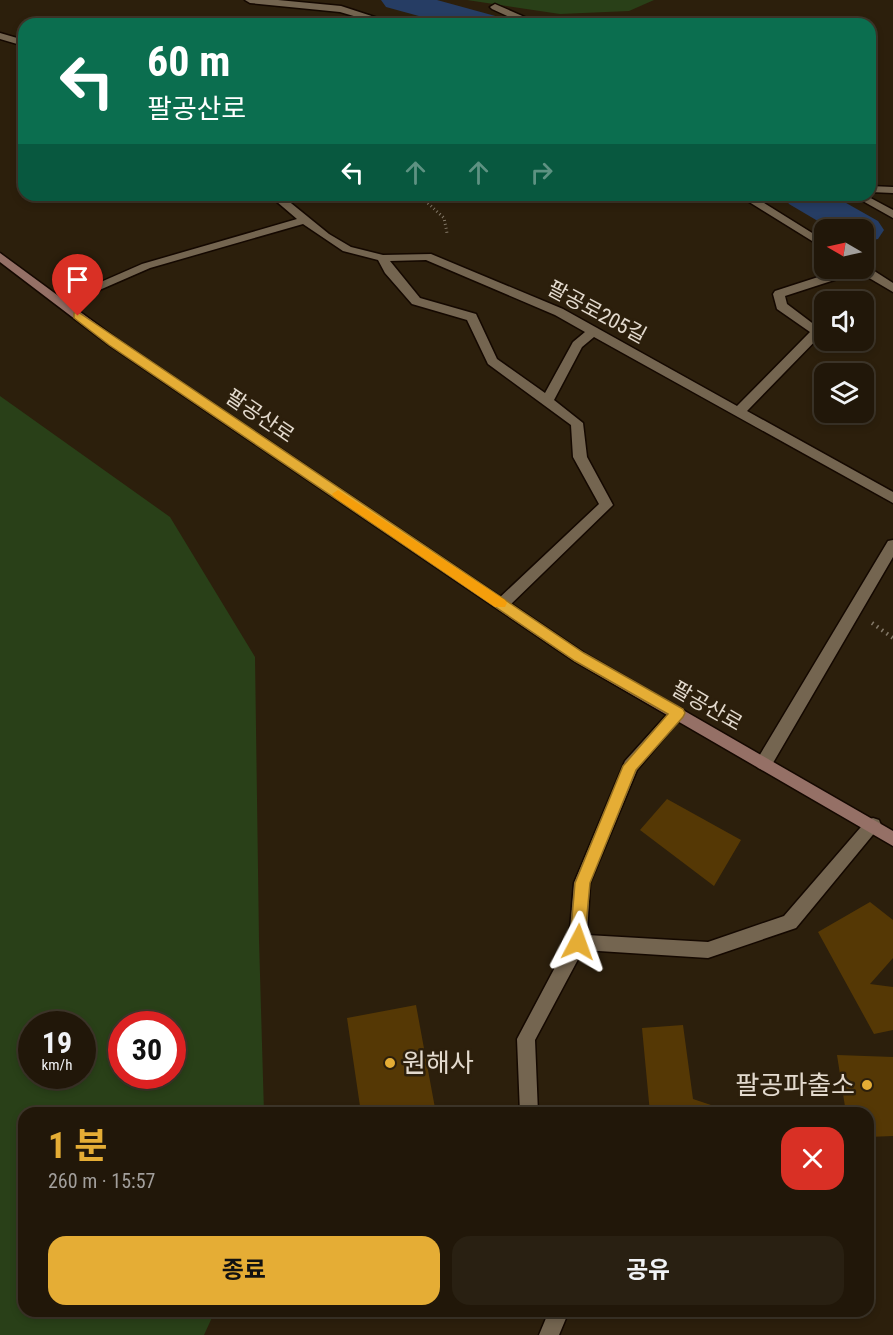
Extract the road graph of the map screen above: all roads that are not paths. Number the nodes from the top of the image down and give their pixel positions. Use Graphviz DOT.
graph roads {
  1 [pos="250,0"];
  2 [pos="495,7"];
  3 [pos="371,18"];
  4 [pos="520,18"];
  5 [pos="0,36"];
  6 [pos="18,42"];
  7 [pos="876,189"];
  8 [pos="893,190"];
  9 [pos="281,201"];
  10 [pos="753,201"];
  11 [pos="868,201"];
  12 [pos="893,215"];
  13 [pos="304,220"];
  14 [pos="814,239"];
  15 [pos="0,256"];
  16 [pos="383,258"];
  17 [pos="874,276"];
  18 [pos="826,279"];
  19 [pos="893,288"];
  20 [pos="61,303"];
  21 [pos="594,331"];
  22 [pos="547,401"];
  23 [pos="738,412"];
  24 [pos="893,498"];
  25 [pos="893,544"];
  26 [pos="502,604"];
  27 [pos="678,713"];
  28 [pos="764,763"];
  29 [pos="873,825"];
  30 [pos="893,839"];
  31 [pos="578,942"];
  32 [pos="529,1107"];
  33 [pos="556,1317"];
  34 [pos="549,1335"];
  1 -- 3 [label="street"];
  2 -- 4 [label="street"];
  5 -- 6 [label="street"];
  7 -- 8 [label="street"];
  9 -- 13 [label="street, 팔공로205길"];
  10 -- 14 [label="street"];
  11 -- 12 [label="street"];
  13 -- 16 [label="street, 팔공로205길"];
  13 -- 20 [label="street"];
  15 -- 20 [label="main road, 팔공산로"];
  16 -- 21 [label="street, 팔공로205길"];
  16 -- 22 [label="street"];
  17 -- 19 [label="street"];
  18 -- 23 [label="street"];
  20 -- 26 [label="main road, 팔공산로"];
  21 -- 22 [label="street"];
  21 -- 23 [label="street, 팔공로205길"];
  22 -- 26 [label="street"];
  23 -- 24 [label="street, 팔공로205길"];
  25 -- 28 [label="street"];
  26 -- 27 [label="main road, 팔공산로"];
  27 -- 28 [label="main road, 팔공산로"];
  27 -- 31 [label="street"];
  28 -- 29 [label="main road, 팔공산로"];
  29 -- 30 [label="main road, 팔공산로"];
  29 -- 31 [label="street"];
  31 -- 32 [label="street"];
  33 -- 34 [label="street"];
}
